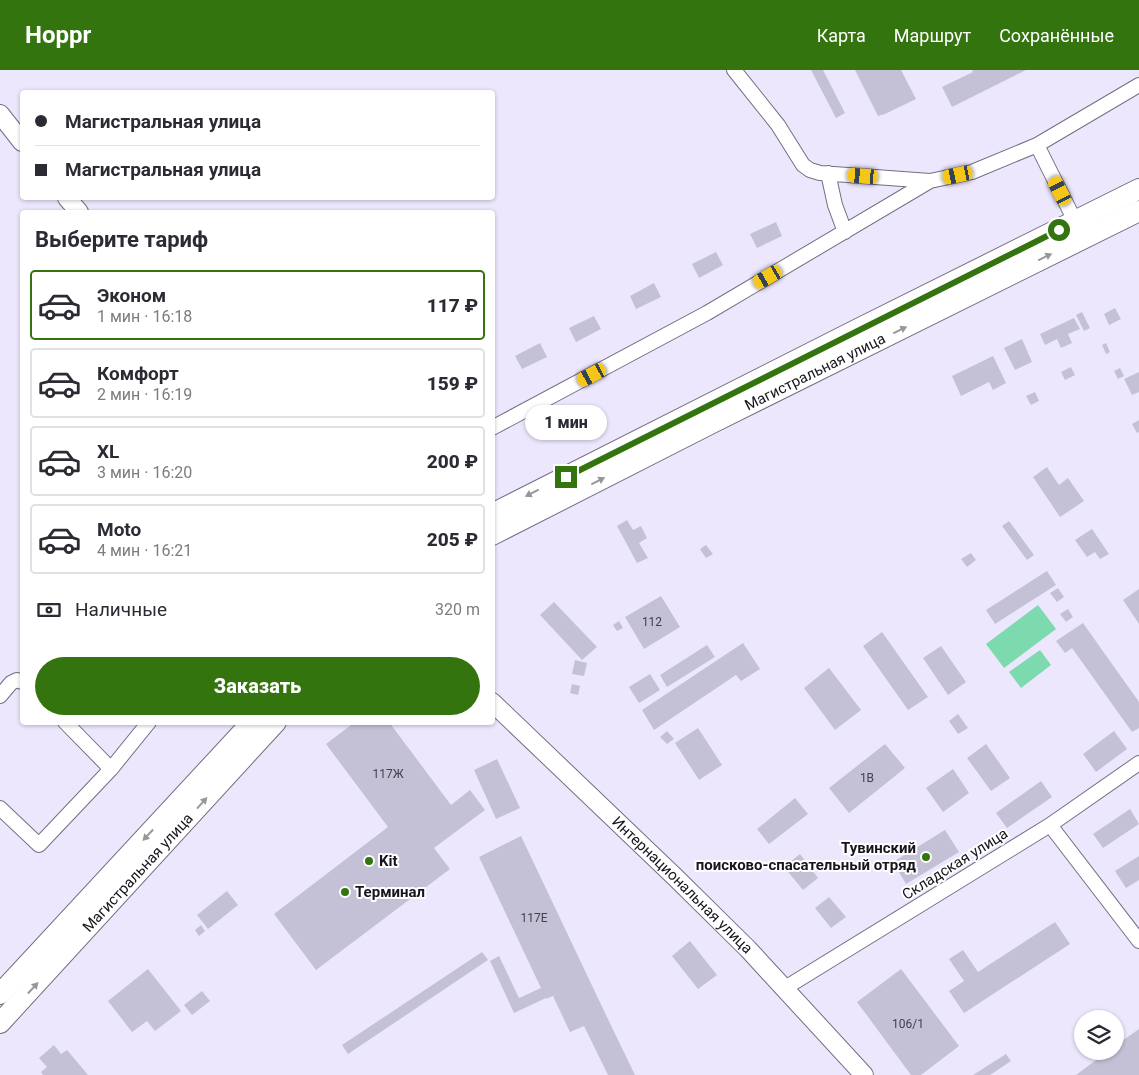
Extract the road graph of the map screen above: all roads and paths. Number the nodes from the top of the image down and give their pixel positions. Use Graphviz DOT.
graph roads {
  1 [pos="734,70"];
  2 [pos="1139,85"];
  3 [pos="0,114"];
  4 [pos="20,139"];
  5 [pos="1037,145"];
  6 [pos="828,174"];
  7 [pos="930,181"];
  8 [pos="1139,189"];
  9 [pos="69,200"];
  10 [pos="77,210"];
  11 [pos="1139,211"];
  12 [pos="1080,230"];
  13 [pos="845,232"];
  14 [pos="495,426"];
  15 [pos="495,512"];
  16 [pos="495,533"];
  17 [pos="20,681"];
  18 [pos="0,696"];
  19 [pos="495,705"];
  20 [pos="68,725"];
  21 [pos="146,725"];
  22 [pos="249,725"];
  23 [pos="273,725"];
  24 [pos="1139,763"];
  25 [pos="111,768"];
  26 [pos="0,808"];
  27 [pos="1050,825"];
  28 [pos="1139,941"];
  29 [pos="785,988"];
  30 [pos="0,994"];
  31 [pos="0,1023"];
  32 [pos="864,1075"];
  1 -- 6 [label="street"];
  2 -- 5 [label="street"];
  3 -- 4 [label="street"];
  5 -- 7 [label="street"];
  5 -- 12 [label="street"];
  6 -- 7 [label="street"];
  6 -- 13 [label="street"];
  7 -- 13 [label="street"];
  8 -- 12 [label="main road, Магистральная улица"];
  9 -- 10 [label="street"];
  11 -- 12 [label="main road, Магистральная улица"];
  12 -- 15 [label="main road, Магистральная улица, one-way"];
  16 -- 12 [label="main road, Магистральная улица, one-way"];
  13 -- 14 [label="street"];
  17 -- 18 [label="street"];
  19 -- 29 [label="street, Интернациональная улица"];
  20 -- 25 [label="street"];
  21 -- 25 [label="street"];
  22 -- 30 [label="main road, Магистральная улица, one-way"];
  31 -- 23 [label="main road, Магистральная улица, one-way"];
  24 -- 27 [label="street, Складская улица"];
  25 -- 26 [label="street"];
  27 -- 28 [label="street"];
  27 -- 29 [label="street, Складская улица"];
  29 -- 32 [label="street, Интернациональная улица"];
}
